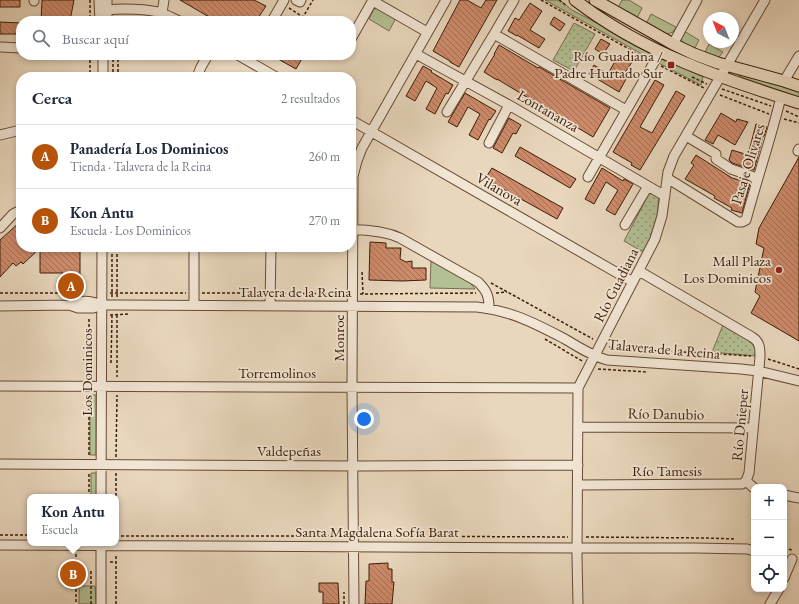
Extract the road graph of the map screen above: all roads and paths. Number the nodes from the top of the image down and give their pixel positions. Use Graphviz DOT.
graph roads {
  1 [pos="90,0"];
  2 [pos="99,0"];
  3 [pos="108,0"];
  4 [pos="159,0"];
  5 [pos="164,0"];
  6 [pos="296,0"];
  7 [pos="301,0"];
  8 [pos="313,0"];
  9 [pos="373,0"];
  10 [pos="446,0"];
  11 [pos="514,0"];
  12 [pos="541,0"];
  13 [pos="576,0"];
  14 [pos="595,0"];
  15 [pos="697,0"];
  16 [pos="765,0"];
  17 [pos="283,1"];
  18 [pos="108,10"];
  19 [pos="158,12"];
  20 [pos="90,16"];
  21 [pos="100,16"];
  22 [pos="107,16"];
  23 [pos="167,16"];
  24 [pos="275,16"];
  25 [pos="301,16"];
  26 [pos="304,16"];
  27 [pos="356,30"];
  28 [pos="427,32"];
  29 [pos="494,34"];
  30 [pos="672,44"];
  31 [pos="0,48"];
  32 [pos="16,48"];
  33 [pos="660,52"];
  34 [pos="416,54"];
  35 [pos="799,56"];
  36 [pos="90,60"];
  37 [pos="103,60"];
  38 [pos="113,60"];
  39 [pos="118,60"];
  40 [pos="205,60"];
  41 [pos="247,60"];
  42 [pos="654,62"];
  43 [pos="727,66"];
  44 [pos="90,72"];
  45 [pos="103,72"];
  46 [pos="113,72"];
  47 [pos="118,72"];
  48 [pos="199,72"];
  49 [pos="267,72"];
  50 [pos="720,77"];
  51 [pos="467,81"];
  52 [pos="733,81"];
  53 [pos="784,81"];
  54 [pos="799,86"];
  55 [pos="702,88"];
  56 [pos="714,93"];
  57 [pos="781,97"];
  58 [pos="799,102"];
  59 [pos="509,105"];
  60 [pos="626,110"];
  61 [pos="447,112"];
  62 [pos="776,116"];
  63 [pos="356,123"];
  64 [pos="799,123"];
  65 [pos="16,131"];
  66 [pos="370,132"];
  67 [pos="0,134"];
  68 [pos="686,136"];
  69 [pos="489,143"];
  70 [pos="600,158"];
  71 [pos="356,165"];
  72 [pos="588,177"];
  73 [pos="667,178"];
  74 [pos="757,178"];
  75 [pos="648,186"];
  76 [pos="665,196"];
  77 [pos="16,212"];
  78 [pos="625,225"];
  79 [pos="0,228"];
  80 [pos="356,229"];
  81 [pos="102,252"];
  82 [pos="112,252"];
  83 [pos="117,252"];
  84 [pos="194,252"];
  85 [pos="271,252"];
  86 [pos="352,252"];
  87 [pos="639,271"];
  88 [pos="633,282"];
  89 [pos="0,292"];
  90 [pos="82,293"];
  91 [pos="194,293"];
  92 [pos="271,293"];
  93 [pos="487,293"];
  94 [pos="353,294"];
  95 [pos="101,305"];
  96 [pos="115,305"];
  97 [pos="194,305"];
  98 [pos="0,306"];
  99 [pos="270,306"];
  100 [pos="353,306"];
  101 [pos="489,308"];
  102 [pos="89,314"];
  103 [pos="602,343"];
  104 [pos="595,356"];
  105 [pos="760,357"];
  106 [pos="590,366"];
  107 [pos="799,369"];
  108 [pos="758,371"];
  109 [pos="649,372"];
  110 [pos="799,381"];
  111 [pos="0,386"];
  112 [pos="89,386"];
  113 [pos="101,387"];
  114 [pos="117,387"];
  115 [pos="352,388"];
  116 [pos="578,388"];
  117 [pos="578,427"];
  118 [pos="753,428"];
  119 [pos="0,464"];
  120 [pos="88,464"];
  121 [pos="116,464"];
  122 [pos="101,465"];
  123 [pos="353,466"];
  124 [pos="578,466"];
  125 [pos="746,481"];
  126 [pos="578,485"];
  127 [pos="751,485"];
  128 [pos="88,494"];
  129 [pos="101,494"];
  130 [pos="116,494"];
  131 [pos="787,496"];
  132 [pos="799,498"];
  133 [pos="0,535"];
  134 [pos="27,535"];
  135 [pos="353,536"];
  136 [pos="578,537"];
  137 [pos="119,540"];
  138 [pos="119,540"];
  139 [pos="742,540"];
  140 [pos="0,545"];
  141 [pos="27,545"];
  142 [pos="101,546"];
  143 [pos="116,546"];
  144 [pos="353,546"];
  145 [pos="582,548"];
  146 [pos="751,550"];
  147 [pos="76,554"];
  148 [pos="792,560"];
  149 [pos="787,571"];
  150 [pos="777,592"];
  151 [pos="76,604"];
  152 [pos="101,604"];
  153 [pos="116,604"];
  154 [pos="354,604"];
  155 [pos="578,604"];
  156 [pos="770,604"];
  1 -- 20 [label="path"];
  2 -- 21 [label="street"];
  3 -- 18 [label="street"];
  4 -- 19 [label="street"];
  5 -- 19 [label="street"];
  6 -- 7 [label="street"];
  8 -- 26 [label="path"];
  9 -- 27 [label="street"];
  9 -- 28 [label="street"];
  10 -- 28 [label="street, Monroe"];
  11 -- 29 [label="street"];
  12 -- 42 [label="path"];
  13 -- 33 [label="main road"];
  14 -- 30 [label="main road"];
  15 -- 30 [label="street"];
  16 -- 43 [label="street, Río Guadiana"];
  17 -- 24 [label="street"];
  17 -- 25 [label="path"];
  18 -- 19 [label="street"];
  18 -- 22 [label="street"];
  19 -- 23 [label="street"];
  28 -- 34 [label="street, Monroe"];
  29 -- 51 [label="street"];
  29 -- 60 [label="street"];
  30 -- 43 [label="main road"];
  31 -- 32 [label="street"];
  33 -- 42 [label="street"];
  33 -- 50 [label="main road"];
  34 -- 51 [label="street, Lontananza"];
  34 -- 66 [label="street, Monroe"];
  35 -- 53 [label="street"];
  36 -- 44 [label="path"];
  37 -- 45 [label="street"];
  38 -- 46 [label="path"];
  39 -- 47 [label="path"];
  40 -- 48 [label="street"];
  41 -- 49 [label="street"];
  42 -- 55 [label="path"];
  42 -- 60 [label="street"];
  43 -- 50 [label="street, Río Guadiana"];
  43 -- 53 [label="main road"];
  50 -- 52 [label="main road"];
  50 -- 56 [label="street, Río Guadiana"];
  51 -- 59 [label="street, Lontananza"];
  51 -- 61 [label="street"];
  52 -- 56 [label="path"];
  52 -- 57 [label="main road"];
  53 -- 54 [label="main road"];
  56 -- 62 [label="path"];
  56 -- 68 [label="street, Río Guadiana"];
  57 -- 58 [label="main road"];
  57 -- 62 [label="street, Pasaje Olivares"];
  59 -- 69 [label="street"];
  59 -- 70 [label="street, Lontananza"];
  60 -- 70 [label="street"];
  62 -- 64 [label="path"];
  62 -- 74 [label="street, Pasaje Olivares"];
  63 -- 66 [label="street, Vilanova"];
  65 -- 67 [label="street"];
  66 -- 71 [label="street, Monroe"];
  66 -- 88 [label="street, Vilanova"];
  68 -- 73 [label="street, Río Guadiana"];
  68 -- 74 [label="street"];
  70 -- 72 [label="street"];
  70 -- 75 [label="street, Lontananza"];
  73 -- 74 [label="street, Pasaje Olivares"];
  73 -- 76 [label="street, Río Guadiana"];
  75 -- 76 [label="street, Lontananza"];
  75 -- 78 [label="street, Río Guadiana"];
  76 -- 87 [label="street, Río Guadiana"];
  77 -- 79 [label="street"];
  80 -- 93 [label="street"];
  81 -- 95 [label="street, Los Dominicos"];
  82 -- 96 [label="path"];
  83 -- 91 [label="path"];
  84 -- 91 [label="street"];
  85 -- 92 [label="street"];
  86 -- 94 [label="street, Monroe"];
  87 -- 88 [label="street, Río Guadiana"];
  87 -- 105 [label="street"];
  88 -- 103 [label="street, Río Guadiana"];
  89 -- 90 [label="path"];
  91 -- 92 [label="path"];
  91 -- 97 [label="street"];
  92 -- 94 [label="path"];
  92 -- 99 [label="street"];
  93 -- 94 [label="path"];
  93 -- 101 [label="street"];
  93 -- 103 [label="path"];
  94 -- 100 [label="street, Monroe"];
  95 -- 96 [label="street, Talavera de la Reina"];
  95 -- 98 [label="street, Talavera de la Reina"];
  95 -- 113 [label="street, Los Dominicos"];
  96 -- 97 [label="street, Talavera de la Reina"];
  96 -- 114 [label="path"];
  97 -- 99 [label="street, Talavera de la Reina"];
  99 -- 100 [label="street, Talavera de la Reina"];
  100 -- 101 [label="street, Talavera de la Reina"];
  100 -- 115 [label="street, Monroe"];
  101 -- 104 [label="street, Talavera de la Reina"];
  102 -- 112 [label="path"];
  103 -- 104 [label="street, Río Guadiana"];
  103 -- 105 [label="path"];
  104 -- 106 [label="street, Río Guadiana"];
  104 -- 108 [label="street, Talavera de la Reina"];
  105 -- 107 [label="path"];
  105 -- 108 [label="street, Río Dnieper"];
  106 -- 109 [label="path"];
  106 -- 116 [label="street, Río Guadiana"];
  108 -- 110 [label="street, Talavera de la Reina"];
  108 -- 118 [label="street, Río Dnieper"];
  111 -- 112 [label="street, Torremolinos"];
  112 -- 113 [label="street, Torremolinos"];
  112 -- 120 [label="path"];
  113 -- 114 [label="street, Torremolinos"];
  113 -- 122 [label="street, Los Dominicos"];
  114 -- 115 [label="street, Torremolinos"];
  114 -- 121 [label="path"];
  115 -- 116 [label="street, Torremolinos"];
  115 -- 123 [label="street, Monroe"];
  116 -- 117 [label="street, Río Guadiana"];
  117 -- 118 [label="street, Río Danubio"];
  117 -- 124 [label="street, Río Guadiana"];
  118 -- 125 [label="street, Río Dnieper"];
  119 -- 120 [label="street, Valdepeñas"];
  120 -- 122 [label="street, Valdepeñas"];
  120 -- 128 [label="path"];
  121 -- 122 [label="street, Valdepeñas"];
  121 -- 123 [label="street, Valdepeñas"];
  121 -- 130 [label="path"];
  122 -- 129 [label="street, Los Dominicos"];
  123 -- 124 [label="street, Valdepeñas"];
  123 -- 135 [label="street, Monroe"];
  124 -- 126 [label="street, Río Guadiana"];
  125 -- 126 [label="street, Río Tamesis"];
  125 -- 127 [label="street"];
  126 -- 136 [label="street, Río Guadiana"];
  131 -- 132 [label="street"];
  133 -- 134 [label="path"];
  135 -- 136 [label="path"];
  135 -- 137 [label="path"];
  135 -- 144 [label="street, Monroe"];
  136 -- 145 [label="street, Río Guadiana"];
  138 -- 144 [label="street, Santa Magdalena Sofía Barat"];
  139 -- 145 [label="path"];
  140 -- 141 [label="street, Santa Magdalena Sofía Barat"];
  142 -- 152 [label="street"];
  143 -- 153 [label="path"];
  144 -- 145 [label="street, Santa Magdalena Sofía Barat"];
  144 -- 154 [label="street, Monroe"];
  145 -- 146 [label="street, Santa Magdalena Sofía Barat"];
  145 -- 155 [label="street, Río Guadiana"];
  147 -- 151 [label="path"];
  148 -- 149 [label="street"];
  150 -- 156 [label="street"];
}
